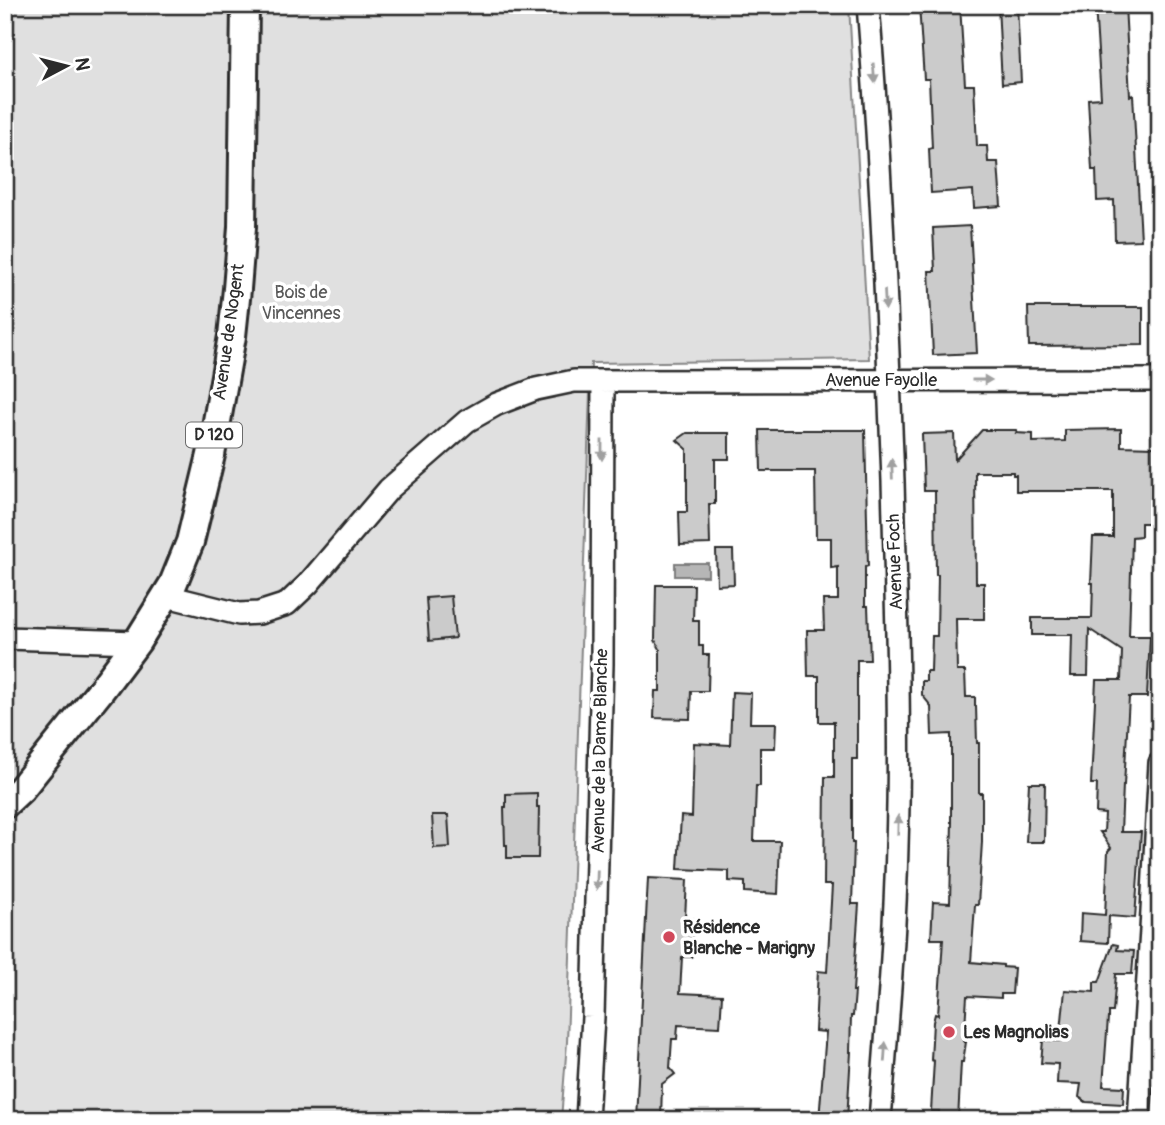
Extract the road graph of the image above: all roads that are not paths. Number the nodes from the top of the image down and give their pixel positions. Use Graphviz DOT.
graph roads {
  1 [pos="245,5"];
  2 [pos="868,5"];
  3 [pos="889,380"];
  4 [pos="1160,380"];
  5 [pos="603,381"];
  6 [pos="167,596"];
  7 [pos="5,638"];
  8 [pos="137,642"];
  9 [pos="1160,763"];
  10 [pos="5,804"];
  11 [pos="587,1120"];
  12 [pos="880,1120"];
  13 [pos="1139,1120"];
  1 -- 6 [label="main road, Avenue de Nogent / D 120"];
  2 -- 3 [label="street, Avenue Foch, one-way"];
  3 -- 4 [label="street, Avenue Fayolle, one-way"];
  3 -- 5 [label="street, Avenue Fayolle"];
  12 -- 3 [label="street, Avenue Foch, one-way"];
  5 -- 6 [label="street, Avenue Fayolle"];
  5 -- 11 [label="street, Avenue de la Dame Blanche, one-way"];
  6 -- 8 [label="main road, Avenue de Nogent / D 120"];
  7 -- 8 [label="street"];
  8 -- 10 [label="main road, Avenue de Nogent / D 120"];
  9 -- 13 [label="street"];
}
